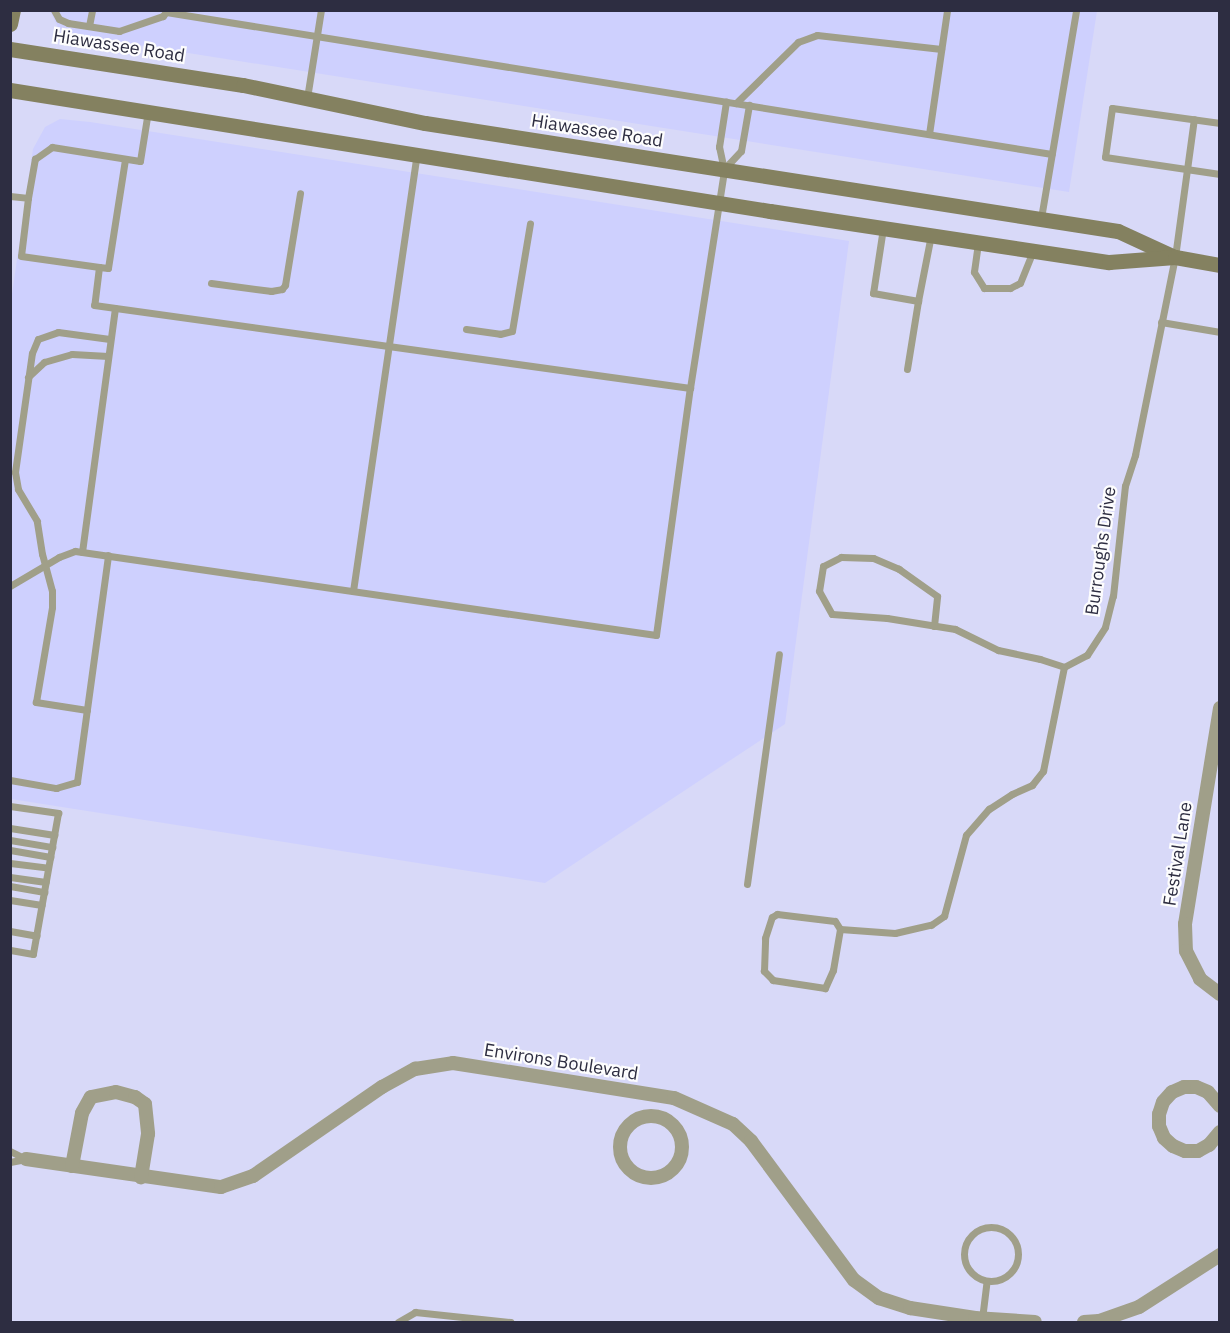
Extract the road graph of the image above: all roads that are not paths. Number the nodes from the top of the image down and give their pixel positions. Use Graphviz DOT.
graph roads {
  1 [pos="12,10"];
  2 [pos="54,10"];
  3 [pos="92,10"];
  4 [pos="321,10"];
  5 [pos="947,10"];
  6 [pos="1076,10"];
  7 [pos="167,11"];
  8 [pos="10,24"];
  9 [pos="89,26"];
  10 [pos="316,36"];
  11 [pos="10,49"];
  12 [pos="941,50"];
  13 [pos="10,90"];
  14 [pos="307,98"];
  15 [pos="726,102"];
  16 [pos="736,103"];
  17 [pos="749,105"];
  18 [pos="148,111"];
  19 [pos="1194,119"];
  20 [pos="1220,123"];
  21 [pos="928,134"];
  22 [pos="417,154"];
  23 [pos="1052,154"];
  24 [pos="125,159"];
  25 [pos="724,170"];
  26 [pos="1187,170"];
  27 [pos="1220,174"];
  28 [pos="300,193"];
  29 [pos="10,196"];
  30 [pos="28,198"];
  31 [pos="718,203"];
  32 [pos="1041,219"];
  33 [pos="530,224"];
  34 [pos="883,228"];
  35 [pos="931,235"];
  36 [pos="978,242"];
  37 [pos="1033,250"];
  38 [pos="1175,257"];
  39 [pos="1220,265"];
  40 [pos="99,267"];
  41 [pos="211,283"];
  42 [pos="918,301"];
  43 [pos="115,308"];
  44 [pos="1161,322"];
  45 [pos="466,329"];
  46 [pos="1220,332"];
  47 [pos="110,339"];
  48 [pos="387,346"];
  49 [pos="108,356"];
  50 [pos="907,369"];
  51 [pos="28,377"];
  52 [pos="690,388"];
  53 [pos="82,552"];
  54 [pos="108,555"];
  55 [pos="45,565"];
  56 [pos="10,586"];
  57 [pos="353,591"];
  58 [pos="934,626"];
  59 [pos="779,654"];
  60 [pos="1064,667"];
  61 [pos="1220,708"];
  62 [pos="87,711"];
  63 [pos="10,780"];
  64 [pos="10,806"];
  65 [pos="10,828"];
  66 [pos="54,834"];
  67 [pos="10,840"];
  68 [pos="52,847"];
  69 [pos="10,850"];
  70 [pos="50,857"];
  71 [pos="10,863"];
  72 [pos="48,868"];
  73 [pos="10,877"];
  74 [pos="46,882"];
  75 [pos="747,884"];
  76 [pos="10,886"];
  77 [pos="44,891"];
  78 [pos="10,900"];
  79 [pos="42,905"];
  80 [pos="840,929"];
  81 [pos="10,931"];
  82 [pos="37,936"];
  83 [pos="10,950"];
  84 [pos="1220,994"];
  85 [pos="656,1095"];
  86 [pos="1219,1102"];
  87 [pos="653,1116"];
  88 [pos="1220,1132"];
  89 [pos="10,1151"];
  90 [pos="26,1158"];
  91 [pos="10,1161"];
  92 [pos="72,1166"];
  93 [pos="141,1177"];
  94 [pos="1220,1255"];
  95 [pos="987,1281"];
  96 [pos="982,1318"];
  97 [pos="398,1323"];
  98 [pos="510,1323"];
  99 [pos="1035,1323"];
  100 [pos="1084,1323"];
  1 -- 8 [label="street"];
  2 -- 9 [label="lane"];
  3 -- 9 [label="lane"];
  4 -- 10 [label="lane"];
  5 -- 12 [label="lane"];
  6 -- 23 [label="lane"];
  7 -- 9 [label="lane"];
  7 -- 10 [label="lane"];
  10 -- 14 [label="lane"];
  10 -- 15 [label="lane"];
  11 -- 14 [label="street, Hiawassee Road"];
  12 -- 16 [label="lane"];
  12 -- 21 [label="lane"];
  13 -- 18 [label="street, Hiawassee Road"];
  14 -- 25 [label="street, Hiawassee Road"];
  15 -- 16 [label="lane"];
  15 -- 25 [label="lane"];
  16 -- 17 [label="lane"];
  17 -- 21 [label="lane"];
  17 -- 25 [label="lane"];
  18 -- 22 [label="street, Hiawassee Road"];
  18 -- 24 [label="lane"];
  19 -- 20 [label="lane"];
  19 -- 26 [label="lane, Burroughs Drive"];
  19 -- 26 [label="lane"];
  21 -- 23 [label="lane"];
  22 -- 31 [label="street, Hiawassee Road"];
  22 -- 48 [label="lane"];
  23 -- 32 [label="lane"];
  24 -- 30 [label="lane"];
  24 -- 40 [label="lane"];
  25 -- 31 [label="lane"];
  25 -- 32 [label="street, Hiawassee Road"];
  26 -- 27 [label="lane"];
  26 -- 38 [label="lane, Burroughs Drive"];
  28 -- 41 [label="lane"];
  29 -- 30 [label="lane"];
  30 -- 40 [label="lane"];
  31 -- 34 [label="street, Hiawassee Road"];
  31 -- 52 [label="lane"];
  32 -- 38 [label="street, Hiawassee Road"];
  33 -- 45 [label="lane"];
  34 -- 35 [label="street, Hiawassee Road"];
  34 -- 42 [label="lane"];
  35 -- 36 [label="street, Hiawassee Road"];
  35 -- 42 [label="lane"];
  36 -- 37 [label="street, Hiawassee Road"];
  36 -- 37 [label="lane"];
  37 -- 38 [label="street, Hiawassee Road"];
  38 -- 39 [label="street, Hiawassee Road"];
  38 -- 44 [label="lane, Burroughs Drive"];
  40 -- 43 [label="lane"];
  42 -- 50 [label="lane"];
  43 -- 47 [label="lane"];
  43 -- 48 [label="lane"];
  44 -- 46 [label="lane"];
  44 -- 60 [label="lane, Burroughs Drive"];
  47 -- 49 [label="lane"];
  47 -- 51 [label="lane"];
  48 -- 52 [label="lane"];
  48 -- 57 [label="lane"];
  49 -- 51 [label="lane"];
  49 -- 53 [label="lane"];
  51 -- 55 [label="lane"];
  52 -- 57 [label="lane"];
  53 -- 54 [label="lane"];
  53 -- 55 [label="lane"];
  54 -- 57 [label="lane"];
  54 -- 62 [label="lane"];
  55 -- 56 [label="lane"];
  55 -- 62 [label="lane"];
  58 -- 58 [label="lane"];
  58 -- 60 [label="lane"];
  59 -- 75 [label="lane"];
  60 -- 80 [label="lane"];
  61 -- 84 [label="street, Festival Lane"];
  62 -- 63 [label="lane"];
  64 -- 66 [label="lane"];
  65 -- 66 [label="lane"];
  66 -- 68 [label="lane"];
  67 -- 68 [label="lane"];
  68 -- 70 [label="lane"];
  69 -- 70 [label="lane"];
  70 -- 72 [label="lane"];
  71 -- 72 [label="lane"];
  72 -- 74 [label="lane"];
  73 -- 74 [label="lane"];
  74 -- 77 [label="lane"];
  76 -- 77 [label="lane"];
  77 -- 79 [label="lane"];
  78 -- 79 [label="lane"];
  79 -- 82 [label="lane"];
  80 -- 80 [label="lane"];
  81 -- 82 [label="lane"];
  82 -- 83 [label="lane"];
  85 -- 87 [label="street"];
  85 -- 93 [label="street, Environs Boulevard"];
  85 -- 96 [label="street, Environs Boulevard"];
  86 -- 88 [label="street"];
  87 -- 87 [label="street"];
  89 -- 90 [label="lane, Environs Boulevard"];
  90 -- 91 [label="lane, Environs Boulevard"];
  90 -- 92 [label="street, Environs Boulevard"];
  92 -- 93 [label="street, Environs Boulevard"];
  92 -- 93 [label="street"];
  94 -- 100 [label="street"];
  95 -- 95 [label="lane"];
  95 -- 96 [label="lane"];
  96 -- 99 [label="street, Environs Boulevard"];
  97 -- 98 [label="lane"];
}
